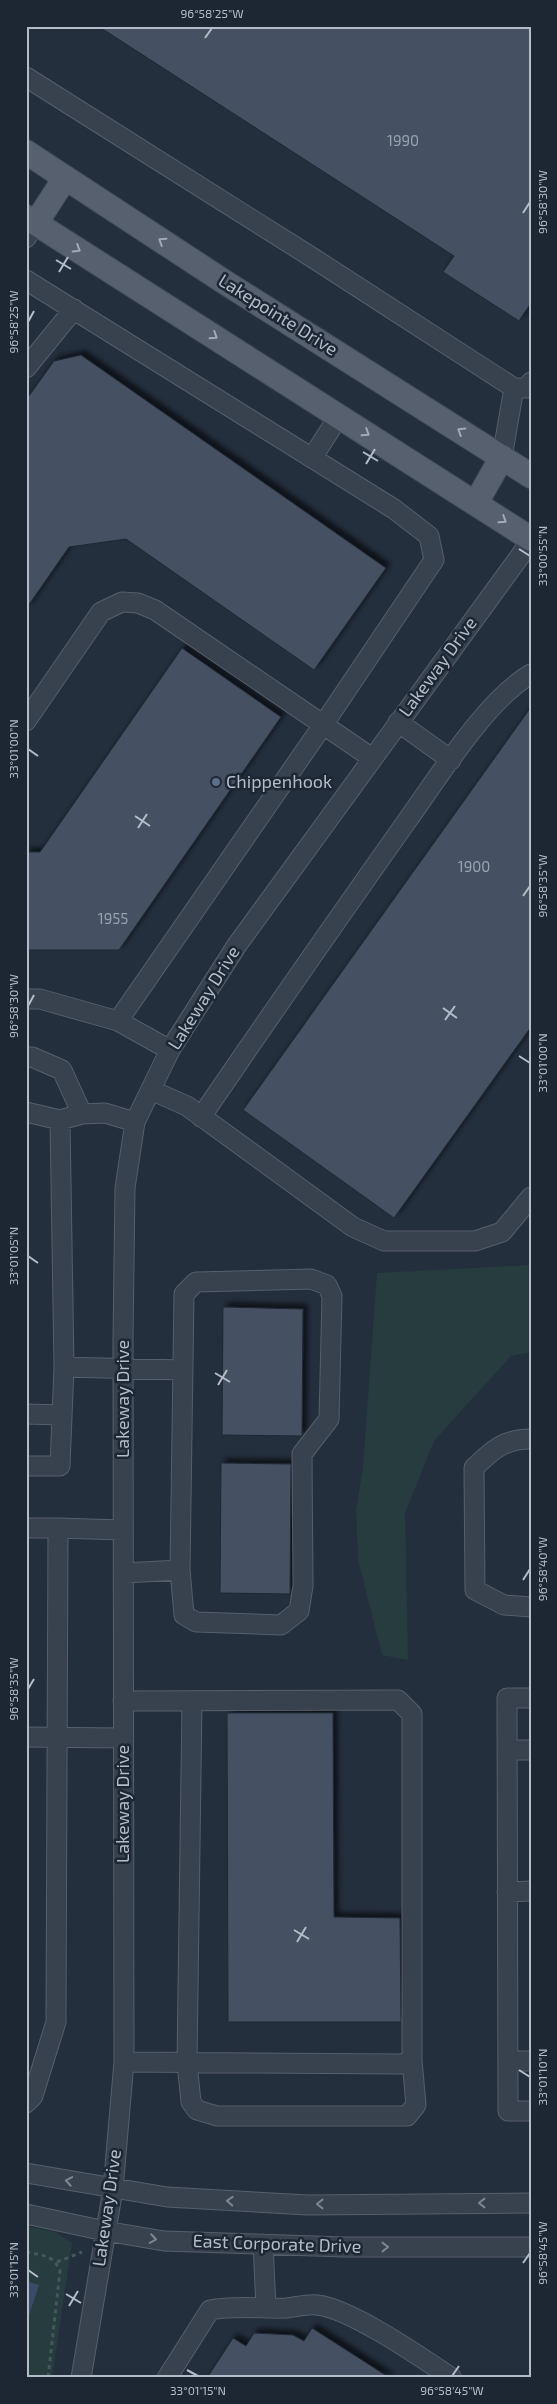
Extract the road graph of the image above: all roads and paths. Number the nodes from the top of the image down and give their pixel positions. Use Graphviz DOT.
graph roads {
  1 [pos="26,77"];
  2 [pos="26,152"];
  3 [pos="65,178"];
  4 [pos="29,226"];
  5 [pos="27,282"];
  6 [pos="74,309"];
  7 [pos="26,368"];
  8 [pos="522,385"];
  9 [pos="339,416"];
  10 [pos="502,457"];
  11 [pos="312,458"];
  12 [pos="531,476"];
  13 [pos="476,503"];
  14 [pos="531,540"];
  15 [pos="531,674"];
  16 [pos="26,720"];
  17 [pos="398,722"];
  18 [pos="324,725"];
  19 [pos="372,758"];
  20 [pos="450,760"];
  21 [pos="26,999"];
  22 [pos="118,1021"];
  23 [pos="170,1050"];
  24 [pos="26,1057"];
  25 [pos="151,1090"];
  26 [pos="26,1112"];
  27 [pos="82,1114"];
  28 [pos="201,1117"];
  29 [pos="60,1120"];
  30 [pos="135,1122"];
  31 [pos="531,1197"];
  32 [pos="64,1367"];
  33 [pos="123,1370"];
  34 [pos="183,1370"];
  35 [pos="26,1414"];
  36 [pos="62,1415"];
  37 [pos="531,1439"];
  38 [pos="26,1466"];
  39 [pos="26,1528"];
  40 [pos="58,1528"];
  41 [pos="123,1530"];
  42 [pos="180,1570"];
  43 [pos="123,1573"];
  44 [pos="531,1607"];
  45 [pos="531,1698"];
  46 [pos="123,1701"];
  47 [pos="192,1701"];
  48 [pos="26,1737"];
  49 [pos="57,1738"];
  50 [pos="123,1738"];
  51 [pos="507,1750"];
  52 [pos="531,1750"];
  53 [pos="531,1891"];
  54 [pos="507,1892"];
  55 [pos="412,2060"];
  56 [pos="508,2061"];
  57 [pos="531,2061"];
  58 [pos="124,2062"];
  59 [pos="187,2063"];
  60 [pos="26,2103"];
  61 [pos="531,2111"];
  62 [pos="26,2174"];
  63 [pos="113,2189"];
  64 [pos="531,2203"];
  65 [pos="26,2214"];
  66 [pos="105,2231"];
  67 [pos="263,2244"];
  68 [pos="531,2247"];
  69 [pos="26,2252"];
  70 [pos="82,2252"];
  71 [pos="57,2262"];
  72 [pos="266,2307"];
  73 [pos="48,2378"];
  74 [pos="82,2378"];
  75 [pos="167,2378"];
  76 [pos="452,2378"];
  1 -- 8 [label="street"];
  2 -- 3 [label="main road, Lakepointe Drive"];
  3 -- 4 [label="main road"];
  10 -- 3 [label="main road, Lakepointe Drive, one-way"];
  4 -- 9 [label="main road, one-way"];
  5 -- 6 [label="street"];
  6 -- 7 [label="street"];
  6 -- 11 [label="street"];
  8 -- 10 [label="street"];
  9 -- 11 [label="street"];
  9 -- 13 [label="main road, one-way"];
  10 -- 12 [label="main road, Lakepointe Drive"];
  10 -- 13 [label="main road"];
  11 -- 18 [label="street"];
  13 -- 14 [label="main road, one-way"];
  14 -- 17 [label="street, Lakeway Drive"];
  15 -- 20 [label="street"];
  16 -- 18 [label="street"];
  17 -- 19 [label="street, Lakeway Drive"];
  17 -- 20 [label="street"];
  18 -- 19 [label="street"];
  18 -- 22 [label="street"];
  19 -- 23 [label="street, Lakeway Drive"];
  20 -- 28 [label="street"];
  21 -- 22 [label="street"];
  22 -- 23 [label="street"];
  23 -- 25 [label="street, Lakeway Drive"];
  24 -- 27 [label="street"];
  25 -- 28 [label="street"];
  25 -- 30 [label="street, Lakeway Drive"];
  26 -- 29 [label="street"];
  27 -- 29 [label="street"];
  27 -- 30 [label="street"];
  28 -- 31 [label="street"];
  29 -- 32 [label="street"];
  30 -- 33 [label="street, Lakeway Drive"];
  32 -- 33 [label="street"];
  32 -- 36 [label="street"];
  33 -- 34 [label="street"];
  33 -- 41 [label="street, Lakeway Drive"];
  34 -- 42 [label="street"];
  34 -- 42 [label="street"];
  35 -- 36 [label="street"];
  36 -- 38 [label="street"];
  37 -- 44 [label="street"];
  39 -- 40 [label="street"];
  40 -- 41 [label="street"];
  40 -- 49 [label="street"];
  41 -- 43 [label="street, Lakeway Drive"];
  42 -- 43 [label="street"];
  43 -- 46 [label="street, Lakeway Drive"];
  45 -- 51 [label="street"];
  46 -- 47 [label="street"];
  46 -- 50 [label="street, Lakeway Drive"];
  47 -- 55 [label="street"];
  47 -- 59 [label="street"];
  48 -- 49 [label="street"];
  49 -- 50 [label="street"];
  49 -- 60 [label="street"];
  50 -- 58 [label="street, Lakeway Drive"];
  51 -- 52 [label="street"];
  51 -- 54 [label="street"];
  53 -- 54 [label="street"];
  54 -- 56 [label="street"];
  55 -- 59 [label="street"];
  55 -- 59 [label="street"];
  56 -- 57 [label="street"];
  56 -- 61 [label="street"];
  58 -- 59 [label="street"];
  58 -- 63 [label="street, Lakeway Drive"];
  63 -- 62 [label="street, one-way"];
  64 -- 63 [label="street, one-way"];
  63 -- 66 [label="street, Lakeway Drive"];
  65 -- 66 [label="street, East Corporate Drive"];
  66 -- 67 [label="street, East Corporate Drive, one-way"];
  66 -- 74 [label="street, Lakeway Drive"];
  67 -- 68 [label="street, East Corporate Drive, one-way"];
  67 -- 72 [label="street"];
  69 -- 71 [label="path"];
  70 -- 71 [label="path"];
  71 -- 73 [label="path"];
  72 -- 75 [label="street"];
  72 -- 76 [label="street"];
}
